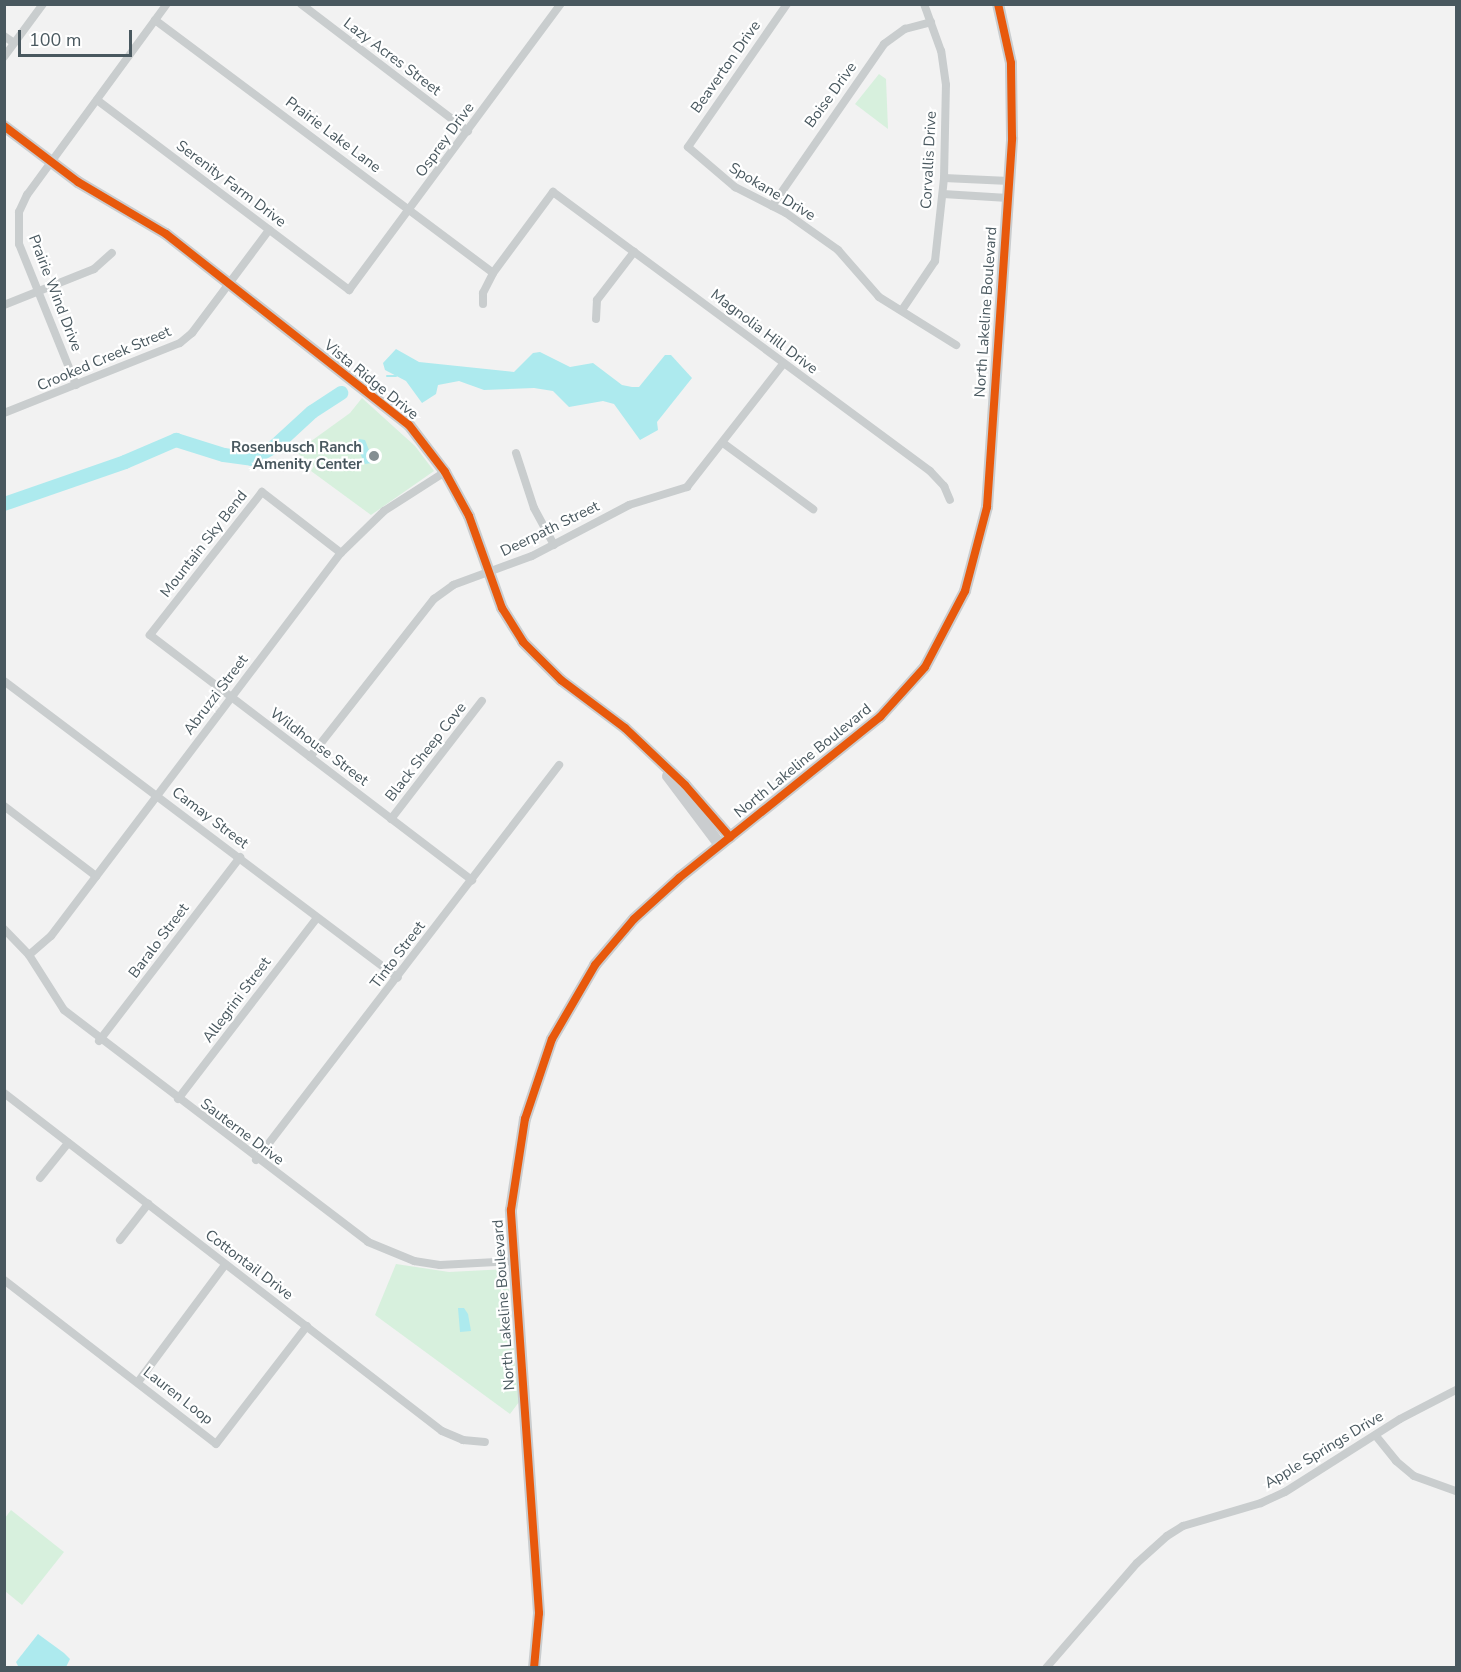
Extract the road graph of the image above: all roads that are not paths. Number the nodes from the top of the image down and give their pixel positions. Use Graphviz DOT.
graph roads {
  1 [pos="43,4"];
  2 [pos="167,4"];
  3 [pos="301,4"];
  4 [pos="561,4"];
  5 [pos="924,4"];
  6 [pos="998,4"];
  7 [pos="787,5"];
  8 [pos="155,20"];
  9 [pos="931,22"];
  10 [pos="4,36"];
  11 [pos="14,43"];
  12 [pos="4,57"];
  13 [pos="97,100"];
  14 [pos="4,126"];
  15 [pos="468,131"];
  16 [pos="688,147"];
  17 [pos="52,162"];
  18 [pos="944,178"];
  19 [pos="1009,181"];
  20 [pos="943,194"];
  21 [pos="1008,198"];
  22 [pos="772,206"];
  23 [pos="409,210"];
  24 [pos="269,230"];
  25 [pos="634,252"];
  26 [pos="112,253"];
  27 [pos="493,273"];
  28 [pos="230,285"];
  29 [pos="349,290"];
  30 [pos="39,291"];
  31 [pos="483,304"];
  32 [pos="4,305"];
  33 [pos="902,310"];
  34 [pos="596,319"];
  35 [pos="956,345"];
  36 [pos="784,363"];
  37 [pos="76,385"];
  38 [pos="4,413"];
  39 [pos="723,443"];
  40 [pos="516,453"];
  41 [pos="445,472"];
  42 [pos="950,500"];
  43 [pos="813,509"];
  44 [pos="554,545"];
  45 [pos="341,554"];
  46 [pos="488,572"];
  47 [pos="150,635"];
  48 [pos="4,681"];
  49 [pos="231,697"];
  50 [pos="482,701"];
  51 [pos="310,757"];
  52 [pos="559,765"];
  53 [pos="157,795"];
  54 [pos="4,806"];
  55 [pos="391,819"];
  56 [pos="725,841"];
  57 [pos="240,857"];
  58 [pos="96,876"];
  59 [pos="472,880"];
  60 [pos="317,918"];
  61 [pos="4,929"];
  62 [pos="29,955"];
  63 [pos="398,978"];
  64 [pos="99,1041"];
  65 [pos="4,1094"];
  66 [pos="178,1100"];
  67 [pos="68,1143"];
  68 [pos="256,1160"];
  69 [pos="40,1178"];
  70 [pos="148,1204"];
  71 [pos="120,1240"];
  72 [pos="514,1261"];
  73 [pos="225,1265"];
  74 [pos="4,1280"];
  75 [pos="307,1326"];
  76 [pos="138,1382"];
  77 [pos="1456,1390"];
  78 [pos="1376,1436"];
  79 [pos="485,1442"];
  80 [pos="1456,1491"];
  81 [pos="534,1668"];
  82 [pos="1046,1668"];
  1 -- 11 [label="street"];
  2 -- 8 [label="street, Prairie Wind Drive"];
  3 -- 15 [label="street, Lazy Acres Street"];
  4 -- 15 [label="street, Osprey Drive"];
  5 -- 9 [label="street, Corvallis Drive"];
  6 -- 19 [label="street, North Lakeline Boulevard"];
  7 -- 16 [label="street, Beaverton Drive"];
  8 -- 13 [label="street, Prairie Wind Drive"];
  8 -- 23 [label="street, Prairie Lake Lane"];
  9 -- 18 [label="street, Corvallis Drive"];
  9 -- 22 [label="street, Boise Drive"];
  10 -- 11 [label="street"];
  11 -- 12 [label="street"];
  13 -- 17 [label="street, Prairie Wind Drive"];
  13 -- 24 [label="street, Serenity Farm Drive"];
  14 -- 17 [label="street, Vista Ridge Drive"];
  15 -- 23 [label="street, Osprey Drive"];
  16 -- 22 [label="street, Spokane Drive"];
  17 -- 28 [label="street, Vista Ridge Drive"];
  17 -- 30 [label="street, Prairie Wind Drive"];
  18 -- 19 [label="street"];
  18 -- 20 [label="street, Corvallis Drive"];
  19 -- 21 [label="street, North Lakeline Boulevard"];
  20 -- 21 [label="street"];
  20 -- 33 [label="street, Corvallis Drive"];
  21 -- 56 [label="street, North Lakeline Boulevard"];
  22 -- 33 [label="street, Spokane Drive"];
  23 -- 27 [label="street, Prairie Lake Lane"];
  23 -- 29 [label="street, Osprey Drive"];
  24 -- 28 [label="street, Crooked Creek Street"];
  24 -- 29 [label="street, Serenity Farm Drive"];
  25 -- 27 [label="street, Magnolia Hill Drive"];
  25 -- 34 [label="street"];
  25 -- 36 [label="street, Magnolia Hill Drive"];
  26 -- 30 [label="street"];
  27 -- 31 [label="street"];
  28 -- 37 [label="street, Crooked Creek Street"];
  28 -- 41 [label="street, Vista Ridge Drive"];
  30 -- 32 [label="street"];
  30 -- 37 [label="street, Prairie Wind Drive"];
  33 -- 35 [label="street, Spokane Drive"];
  36 -- 39 [label="street, Deerpath Street"];
  36 -- 42 [label="street, Magnolia Hill Drive"];
  37 -- 38 [label="street, Crooked Creek Street"];
  39 -- 43 [label="street"];
  39 -- 44 [label="street, Deerpath Street"];
  40 -- 44 [label="street"];
  41 -- 45 [label="street, Abruzzi Street"];
  41 -- 46 [label="street, Vista Ridge Drive"];
  44 -- 46 [label="street, Deerpath Street"];
  45 -- 47 [label="street, Mountain Sky Bend"];
  45 -- 49 [label="street, Abruzzi Street"];
  46 -- 51 [label="street, Deerpath Street"];
  46 -- 56 [label="street, Vista Ridge Drive"];
  47 -- 49 [label="street, Wildhouse Street"];
  48 -- 53 [label="street, Camay Street"];
  49 -- 51 [label="street, Wildhouse Street"];
  49 -- 53 [label="street, Abruzzi Street"];
  50 -- 55 [label="street, Black Sheep Cove"];
  51 -- 55 [label="street, Wildhouse Street"];
  52 -- 59 [label="street, Tinto Street"];
  53 -- 57 [label="street, Camay Street"];
  53 -- 58 [label="street, Abruzzi Street"];
  54 -- 58 [label="street"];
  55 -- 59 [label="street, Wildhouse Street"];
  56 -- 72 [label="street, North Lakeline Boulevard"];
  57 -- 60 [label="street, Camay Street"];
  57 -- 64 [label="street, Baralo Street"];
  58 -- 62 [label="street, Abruzzi Street"];
  59 -- 63 [label="street, Tinto Street"];
  60 -- 63 [label="street, Camay Street"];
  60 -- 66 [label="street, Allegrini Street"];
  61 -- 62 [label="street, Sauterne Drive"];
  62 -- 64 [label="street, Sauterne Drive"];
  63 -- 68 [label="street, Tinto Street"];
  64 -- 66 [label="street, Sauterne Drive"];
  65 -- 67 [label="street, Cottontail Drive"];
  66 -- 68 [label="street, Sauterne Drive"];
  67 -- 69 [label="street"];
  67 -- 70 [label="street, Cottontail Drive"];
  68 -- 72 [label="street, Sauterne Drive"];
  70 -- 71 [label="street"];
  70 -- 73 [label="street, Cottontail Drive"];
  72 -- 81 [label="street, North Lakeline Boulevard"];
  73 -- 75 [label="street, Cottontail Drive"];
  73 -- 76 [label="street"];
  74 -- 76 [label="street, Lauren Loop"];
  75 -- 76 [label="street, Lauren Loop"];
  75 -- 79 [label="street, Cottontail Drive"];
  77 -- 78 [label="street, Apple Springs Drive"];
  78 -- 80 [label="street"];
  78 -- 82 [label="street, Apple Springs Drive"];
}
